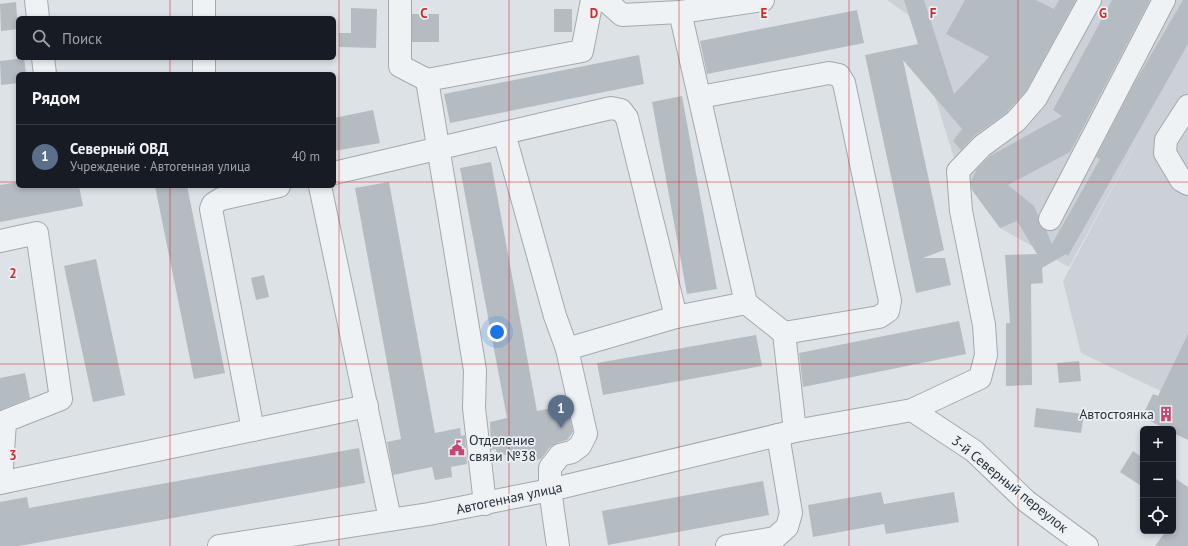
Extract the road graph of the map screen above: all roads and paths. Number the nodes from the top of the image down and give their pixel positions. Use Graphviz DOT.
graph roads {
  1 [pos="36,0"];
  2 [pos="204,0"];
  3 [pos="400,0"];
  4 [pos="592,0"];
  5 [pos="605,0"];
  6 [pos="762,0"];
  7 [pos="1090,0"];
  8 [pos="1164,0"];
  9 [pos="680,12"];
  10 [pos="38,16"];
  11 [pos="204,16"];
  12 [pos="43,60"];
  13 [pos="204,60"];
  14 [pos="45,72"];
  15 [pos="204,72"];
  16 [pos="427,80"];
  17 [pos="700,97"];
  18 [pos="1188,106"];
  19 [pos="504,133"];
  20 [pos="438,147"];
  21 [pos="336,172"];
  22 [pos="1188,184"];
  23 [pos="270,188"];
  24 [pos="320,188"];
  25 [pos="1050,218"];
  26 [pos="0,241"];
  27 [pos="746,303"];
  28 [pos="676,317"];
  29 [pos="784,334"];
  30 [pos="567,349"];
  31 [pos="367,406"];
  32 [pos="912,410"];
  33 [pos="2,423"];
  34 [pos="253,430"];
  35 [pos="786,433"];
  36 [pos="0,483"];
  37 [pos="550,490"];
  38 [pos="485,504"];
  39 [pos="390,518"];
  40 [pos="323,538"];
  41 [pos="220,546"];
  42 [pos="558,546"];
  43 [pos="727,546"];
  44 [pos="1087,546"];
  1 -- 10 [label="street"];
  2 -- 11 [label="street"];
  3 -- 16 [label="street"];
  4 -- 16 [label="street"];
  5 -- 9 [label="street"];
  6 -- 9 [label="street"];
  7 -- 32 [label="street, Автогенная улица"];
  8 -- 25 [label="street"];
  9 -- 17 [label="street"];
  12 -- 14 [label="street"];
  13 -- 15 [label="street"];
  16 -- 20 [label="street"];
  17 -- 27 [label="street"];
  17 -- 29 [label="street"];
  18 -- 22 [label="street"];
  19 -- 20 [label="street"];
  19 -- 28 [label="street"];
  19 -- 30 [label="street"];
  20 -- 21 [label="street"];
  20 -- 38 [label="street"];
  23 -- 34 [label="street"];
  24 -- 31 [label="street"];
  26 -- 33 [label="street"];
  27 -- 28 [label="street"];
  27 -- 29 [label="street"];
  28 -- 30 [label="street"];
  29 -- 35 [label="street"];
  30 -- 37 [label="street"];
  31 -- 34 [label="street"];
  31 -- 39 [label="street"];
  32 -- 35 [label="street, Автогенная улица"];
  32 -- 44 [label="street, 3-й Северный переулок"];
  33 -- 36 [label="street"];
  34 -- 36 [label="street"];
  35 -- 37 [label="street, Автогенная улица"];
  35 -- 43 [label="street"];
  37 -- 38 [label="street, Автогенная улица"];
  37 -- 42 [label="street"];
  38 -- 39 [label="street, Автогенная улица"];
  39 -- 40 [label="street, Автогенная улица"];
  40 -- 41 [label="street, Автогенная улица"];
}
